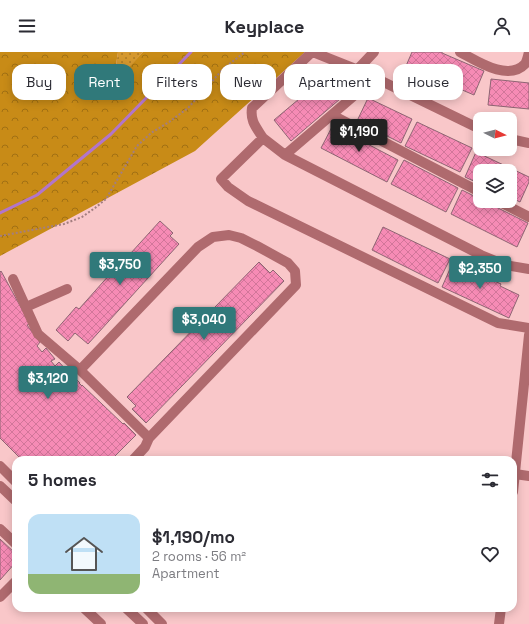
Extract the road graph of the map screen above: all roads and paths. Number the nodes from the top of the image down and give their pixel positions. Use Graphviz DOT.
graph roads {
  1 [pos="245,52"];
  2 [pos="312,52"];
  3 [pos="374,52"];
  4 [pos="460,52"];
  5 [pos="529,52"];
  6 [pos="342,64"];
  7 [pos="367,64"];
  8 [pos="385,83"];
  9 [pos="349,100"];
  10 [pos="332,115"];
  11 [pos="473,126"];
  12 [pos="263,138"];
  13 [pos="517,140"];
  14 [pos="529,143"];
  15 [pos="285,155"];
  16 [pos="473,188"];
  17 [pos="512,208"];
  18 [pos="529,217"];
  19 [pos="0,236"];
  20 [pos="529,269"];
  21 [pos="13,279"];
  22 [pos="67,289"];
  23 [pos="26,307"];
  24 [pos="529,328"];
  25 [pos="529,335"];
  26 [pos="80,370"];
  27 [pos="149,438"];
  28 [pos="137,456"];
  29 [pos="517,456"];
  30 [pos="0,466"];
  31 [pos="517,474"];
  32 [pos="529,476"];
  33 [pos="12,478"];
  34 [pos="0,486"];
  35 [pos="12,497"];
  36 [pos="0,529"];
  37 [pos="12,540"];
  38 [pos="12,585"];
  39 [pos="0,597"];
  40 [pos="88,612"];
  41 [pos="130,612"];
  42 [pos="150,612"];
  43 [pos="500,612"];
  44 [pos="101,624"];
  45 [pos="143,624"];
  46 [pos="162,624"];
  47 [pos="499,624"];
  1 -- 19 [label="path"];
  2 -- 6 [label="street"];
  2 -- 12 [label="street"];
  3 -- 7 [label="street"];
  4 -- 5 [label="street"];
  8 -- 11 [label="street"];
  9 -- 10 [label="street"];
  10 -- 15 [label="street"];
  10 -- 16 [label="street"];
  12 -- 15 [label="street"];
  12 -- 24 [label="street"];
  13 -- 14 [label="street"];
  15 -- 20 [label="street"];
  17 -- 18 [label="street"];
  21 -- 23 [label="street"];
  22 -- 23 [label="street"];
  23 -- 26 [label="street"];
  25 -- 29 [label="street"];
  26 -- 27 [label="street"];
  26 -- 27 [label="street"];
  27 -- 28 [label="street"];
  30 -- 33 [label="street"];
  31 -- 32 [label="street"];
  34 -- 35 [label="street"];
  36 -- 37 [label="street"];
  38 -- 39 [label="street"];
  40 -- 44 [label="street"];
  41 -- 45 [label="street"];
  42 -- 46 [label="street"];
  43 -- 47 [label="street"];
}
